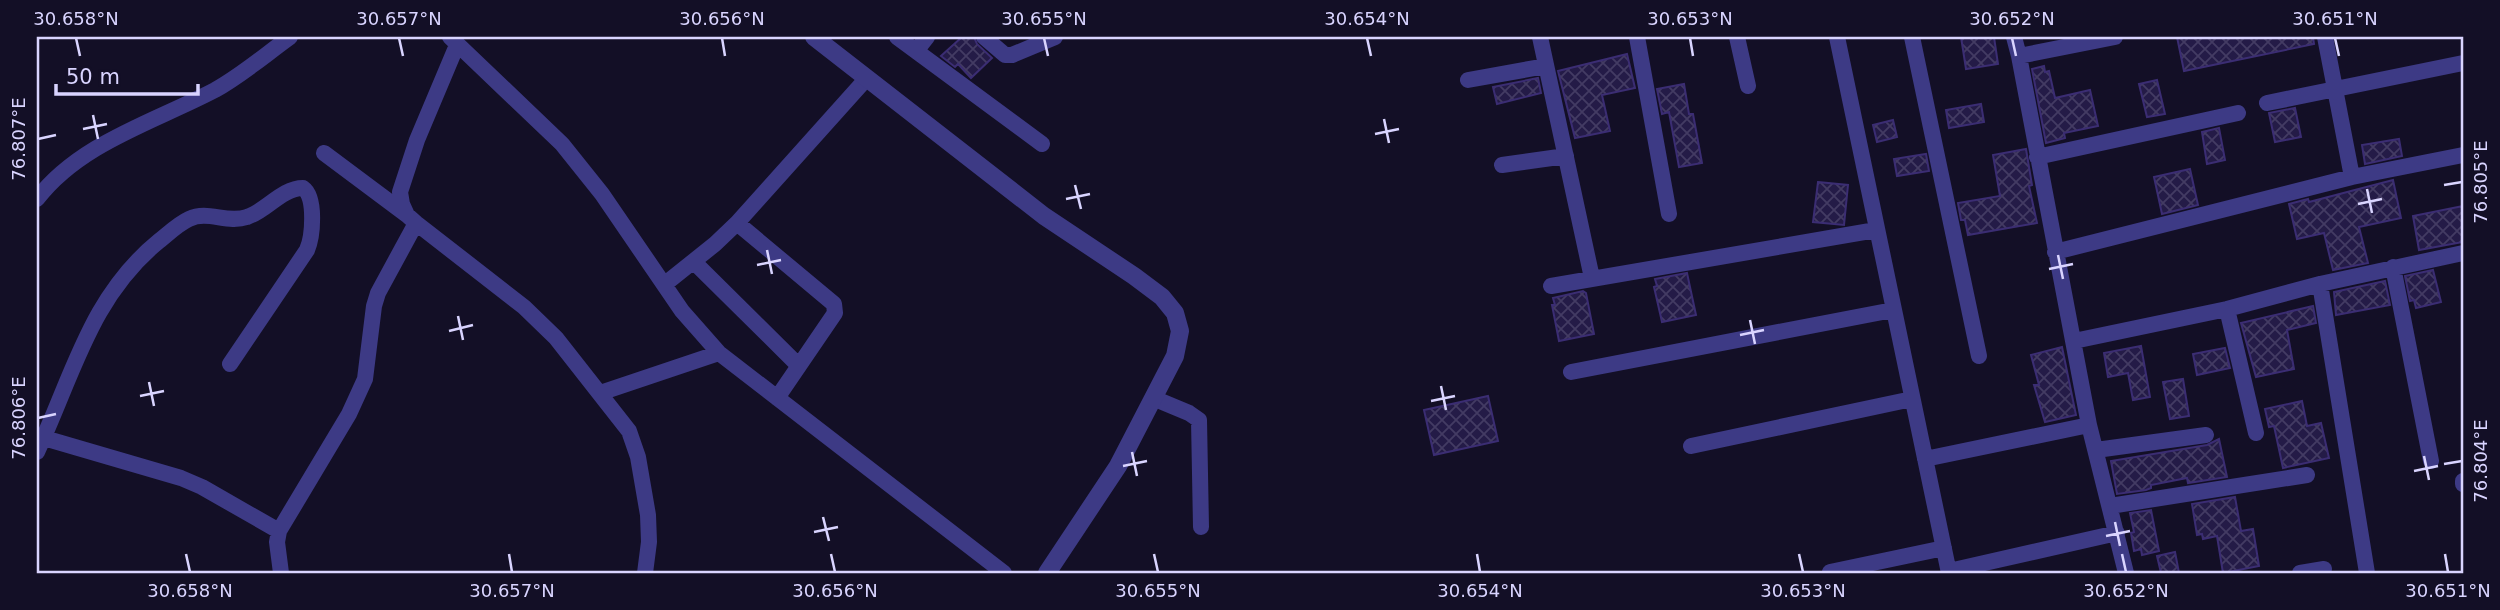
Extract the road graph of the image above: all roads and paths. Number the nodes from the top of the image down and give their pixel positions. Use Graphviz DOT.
graph roads {
  1 [pos="290,37"];
  2 [pos="814,37"];
  3 [pos="897,37"];
  4 [pos="928,37"];
  5 [pos="984,37"];
  6 [pos="1055,37"];
  7 [pos="1540,37"];
  8 [pos="1637,37"];
  9 [pos="1737,37"];
  10 [pos="1837,37"];
  11 [pos="1912,37"];
  12 [pos="2014,37"];
  13 [pos="2115,37"];
  14 [pos="2325,37"];
  15 [pos="454,41"];
  16 [pos="916,51"];
  17 [pos="2019,56"];
  18 [pos="2463,63"];
  19 [pos="1546,66"];
  20 [pos="867,78"];
  21 [pos="1468,80"];
  22 [pos="1748,86"];
  23 [pos="2337,88"];
  24 [pos="2267,103"];
  25 [pos="2238,113"];
  26 [pos="1042,144"];
  27 [pos="324,153"];
  28 [pos="2463,155"];
  29 [pos="1566,156"];
  30 [pos="2037,157"];
  31 [pos="1502,165"];
  32 [pos="2352,177"];
  33 [pos="44,178"];
  34 [pos="37,199"];
  35 [pos="1669,214"];
  36 [pos="411,219"];
  37 [pos="737,223"];
  38 [pos="1876,230"];
  39 [pos="2055,251"];
  40 [pos="2463,253"];
  41 [pos="694,262"];
  42 [pos="2393,267"];
  43 [pos="1592,278"];
  44 [pos="665,284"];
  45 [pos="2320,284"];
  46 [pos="1551,286"];
  47 [pos="2227,309"];
  48 [pos="1893,310"];
  49 [pos="2074,341"];
  50 [pos="719,353"];
  51 [pos="1979,356"];
  52 [pos="230,364"];
  53 [pos="799,366"];
  54 [pos="1571,372"];
  55 [pos="600,393"];
  56 [pos="777,398"];
  57 [pos="1153,398"];
  58 [pos="1912,399"];
  59 [pos="2089,425"];
  60 [pos="2256,433"];
  61 [pos="2206,435"];
  62 [pos="40,445"];
  63 [pos="1691,446"];
  64 [pos="2096,450"];
  65 [pos="1925,459"];
  66 [pos="2431,461"];
  67 [pos="2308,475"];
  68 [pos="2110,506"];
  69 [pos="1201,527"];
  70 [pos="279,531"];
  71 [pos="2117,533"];
  72 [pos="1944,548"];
  73 [pos="2324,569"];
  74 [pos="1829,572"];
  75 [pos="1949,572"];
  76 [pos="281,573"];
  77 [pos="645,573"];
  78 [pos="1004,573"];
  79 [pos="1047,573"];
  80 [pos="2126,573"];
  81 [pos="2300,573"];
  82 [pos="2367,573"];
  1 -- 33 [label="street"];
  2 -- 20 [label="street"];
  3 -- 16 [label="street"];
  4 -- 16 [label="street"];
  5 -- 6 [label="street"];
  7 -- 19 [label="street"];
  8 -- 35 [label="street"];
  9 -- 22 [label="street"];
  10 -- 38 [label="street"];
  11 -- 51 [label="street"];
  12 -- 17 [label="street"];
  13 -- 17 [label="street"];
  14 -- 23 [label="street"];
  15 -- 36 [label="street"];
  15 -- 44 [label="street"];
  16 -- 26 [label="street"];
  17 -- 30 [label="street"];
  18 -- 23 [label="street"];
  19 -- 21 [label="street"];
  19 -- 29 [label="street"];
  20 -- 37 [label="street"];
  20 -- 57 [label="street"];
  23 -- 24 [label="street"];
  23 -- 32 [label="street"];
  25 -- 30 [label="street"];
  27 -- 36 [label="street"];
  28 -- 32 [label="street"];
  29 -- 31 [label="street"];
  29 -- 43 [label="street"];
  30 -- 39 [label="street"];
  32 -- 39 [label="street"];
  33 -- 34 [label="street"];
  36 -- 55 [label="street"];
  36 -- 70 [label="street"];
  37 -- 41 [label="street"];
  37 -- 53 [label="street"];
  38 -- 43 [label="street"];
  38 -- 48 [label="street"];
  39 -- 49 [label="street"];
  40 -- 42 [label="street"];
  41 -- 44 [label="street"];
  41 -- 53 [label="street"];
  42 -- 45 [label="street"];
  42 -- 66 [label="street"];
  43 -- 46 [label="street"];
  44 -- 50 [label="street"];
  45 -- 47 [label="street"];
  45 -- 82 [label="street"];
  47 -- 49 [label="street"];
  47 -- 60 [label="street"];
  48 -- 54 [label="street"];
  48 -- 58 [label="street"];
  49 -- 59 [label="street"];
  50 -- 55 [label="street"];
  50 -- 56 [label="street"];
  52 -- 62 [label="street"];
  53 -- 56 [label="street"];
  55 -- 77 [label="street"];
  56 -- 78 [label="street"];
  57 -- 69 [label="street"];
  57 -- 79 [label="street"];
  58 -- 63 [label="street"];
  58 -- 65 [label="street"];
  59 -- 64 [label="street"];
  59 -- 65 [label="street"];
  61 -- 64 [label="street"];
  62 -- 70 [label="street"];
  64 -- 68 [label="street"];
  65 -- 72 [label="street"];
  67 -- 68 [label="street"];
  68 -- 71 [label="street"];
  70 -- 76 [label="street"];
  71 -- 75 [label="street"];
  71 -- 80 [label="street"];
  72 -- 74 [label="street"];
  72 -- 75 [label="street"];
  73 -- 81 [label="street"];
}
